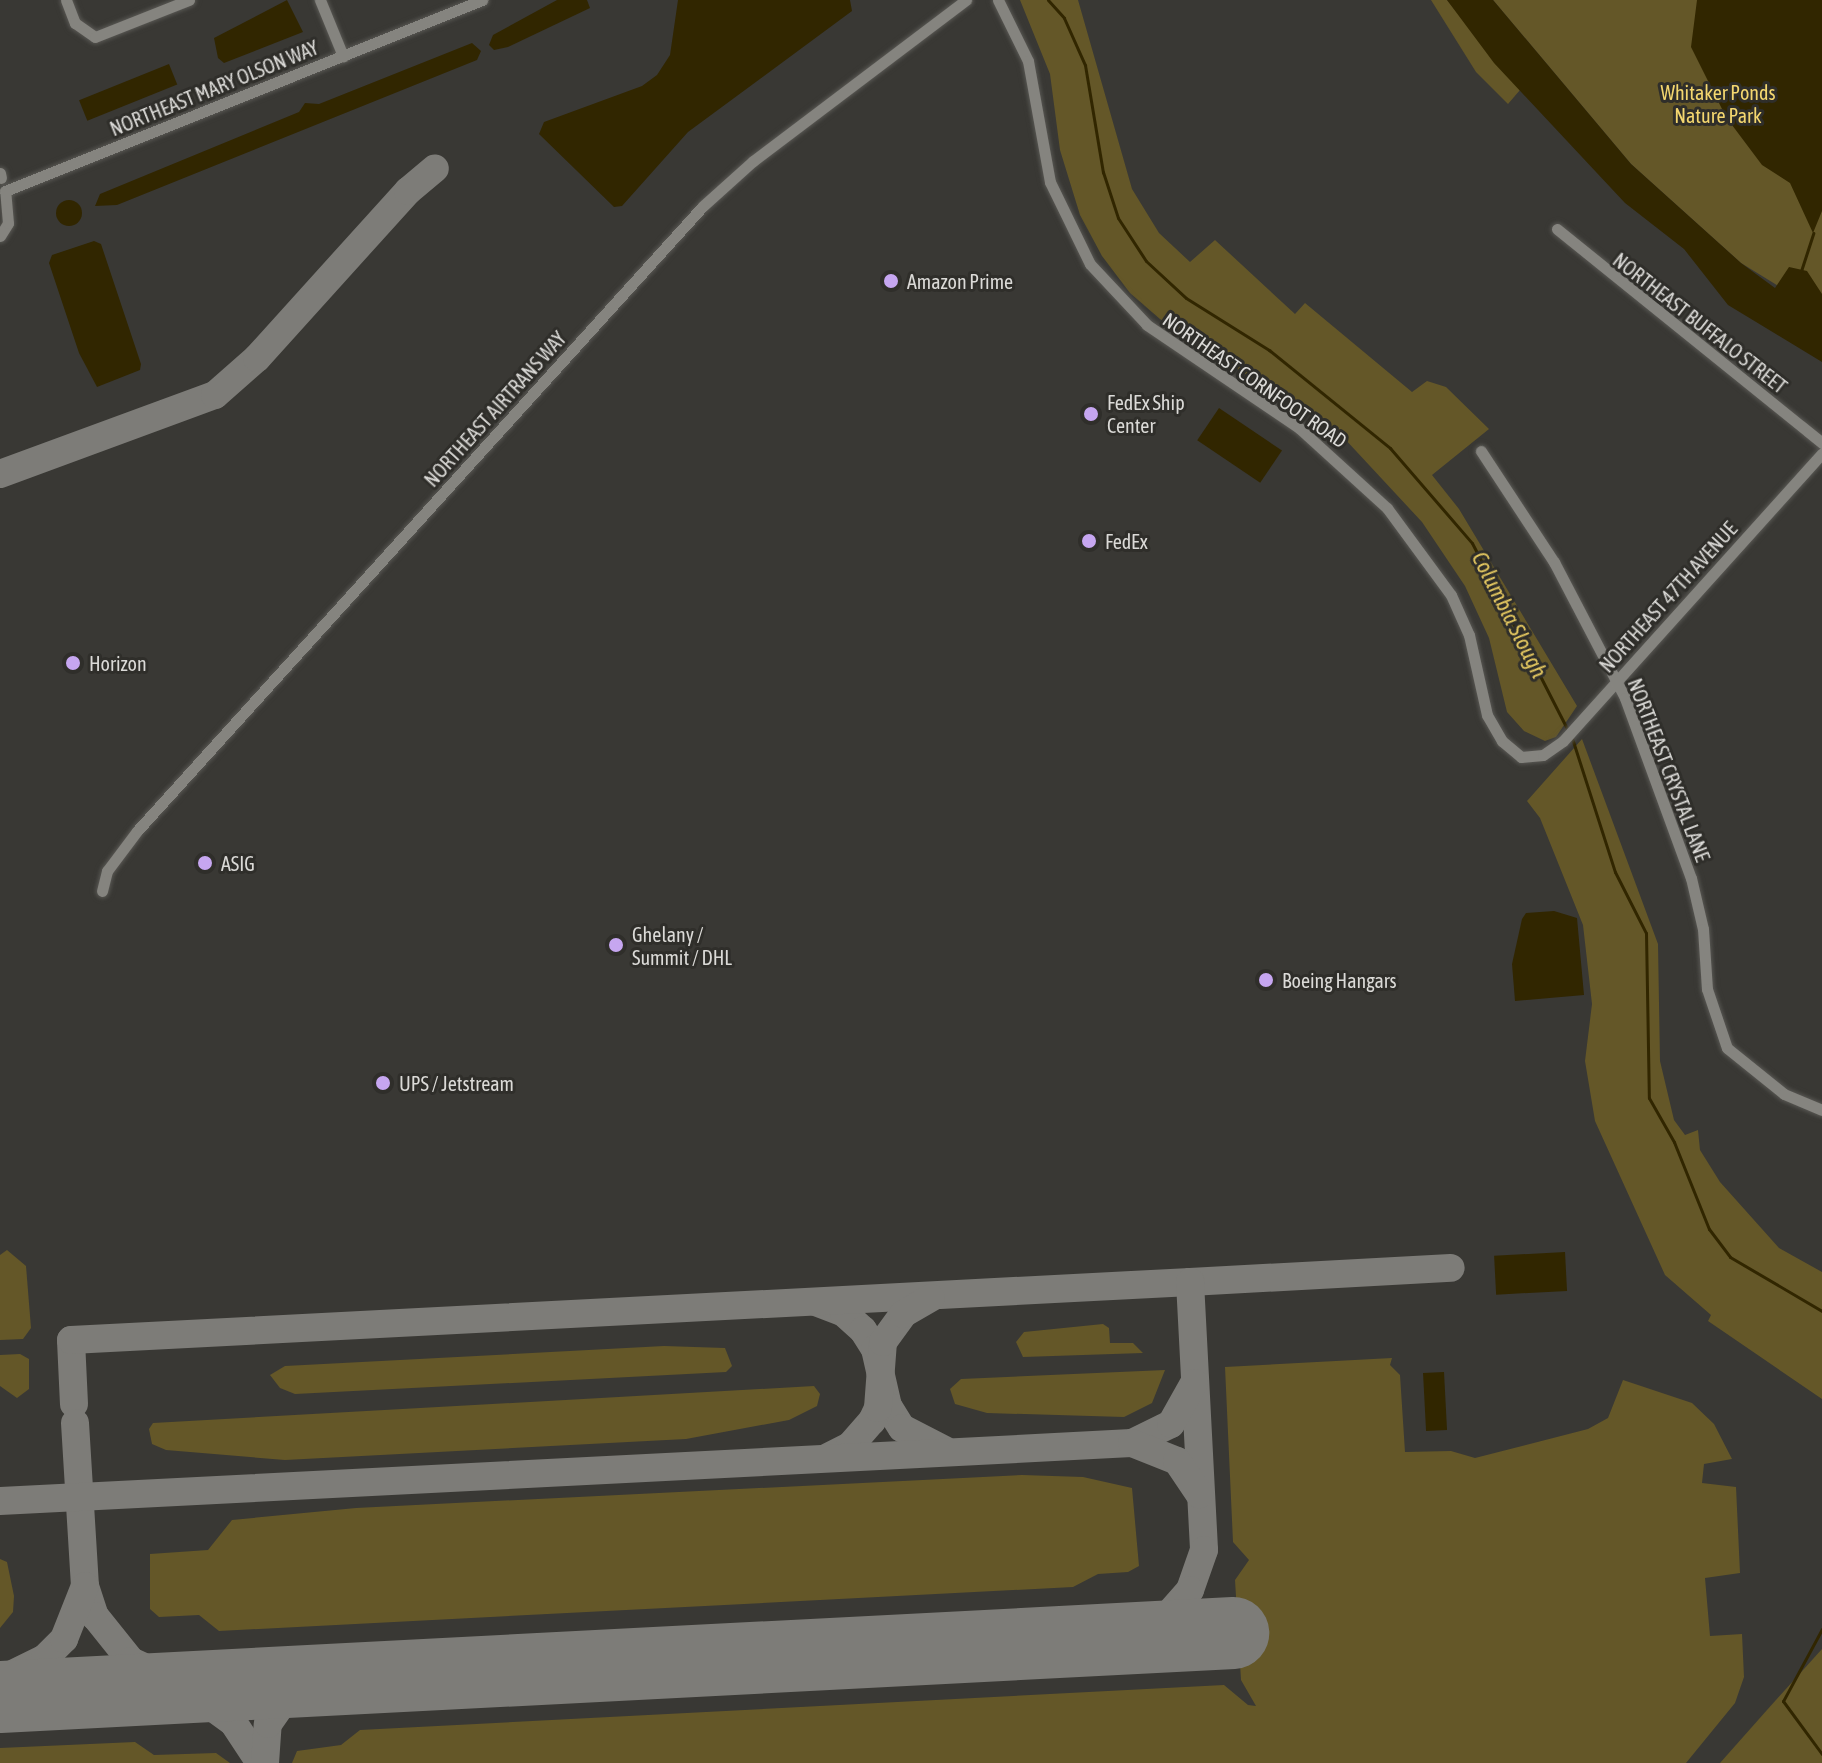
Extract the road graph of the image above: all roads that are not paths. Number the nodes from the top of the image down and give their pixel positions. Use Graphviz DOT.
graph roads {
  1 [pos="66,0"];
  2 [pos="189,0"];
  3 [pos="320,0"];
  4 [pos="482,0"];
  5 [pos="966,0"];
  6 [pos="998,0"];
  7 [pos="343,56"];
  8 [pos="1557,229"];
  9 [pos="0,236"];
  10 [pos="1822,443"];
  11 [pos="1481,451"];
  12 [pos="1822,453"];
  13 [pos="1617,681"];
  14 [pos="1535,758"];
  15 [pos="102,891"];
  16 [pos="1822,1110"];
  1 -- 2 [label="street"];
  3 -- 7 [label="street"];
  4 -- 7 [label="street, NORTHEAST MARY OLSON WAY"];
  5 -- 15 [label="street, NORTHEAST AIRTRANS WAY"];
  6 -- 14 [label="street, NORTHEAST CORNFOOT ROAD"];
  7 -- 9 [label="street, NORTHEAST MARY OLSON WAY"];
  8 -- 10 [label="street, NORTHEAST BUFFALO STREET"];
  11 -- 13 [label="street, NORTHEAST CRYSTAL LANE"];
  12 -- 13 [label="street, NORTHEAST 47TH AVENUE"];
  13 -- 14 [label="street, NORTHEAST 47TH AVENUE"];
  13 -- 16 [label="street, NORTHEAST CRYSTAL LANE"];
}
